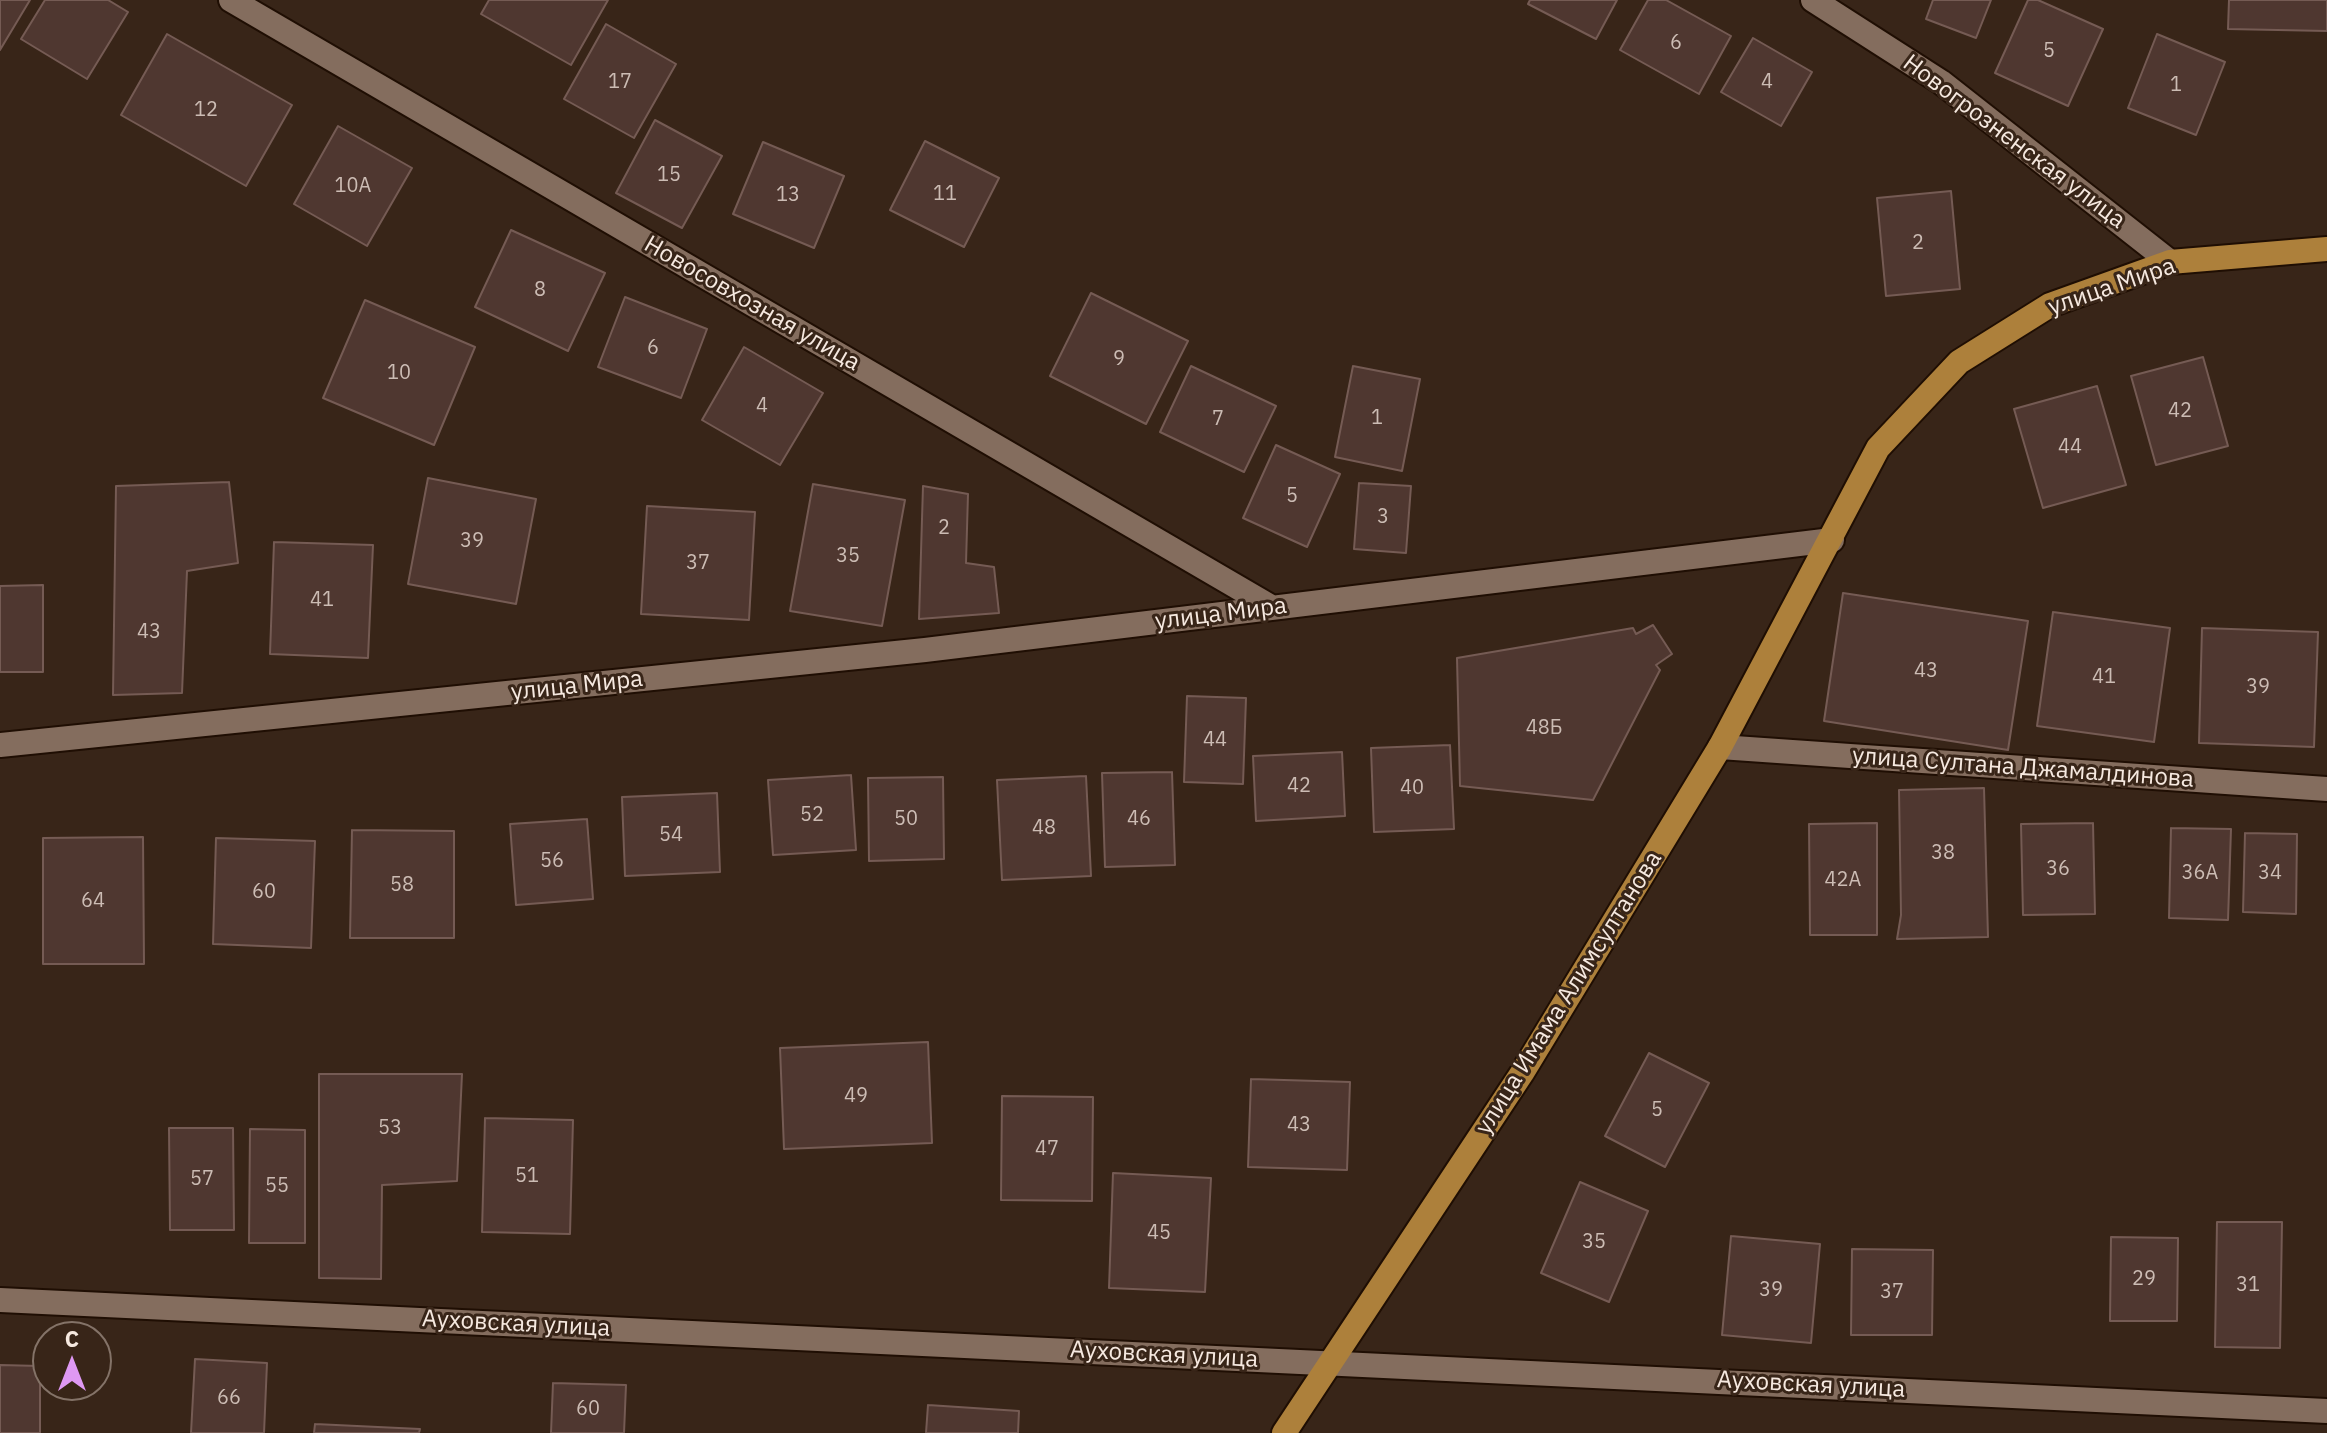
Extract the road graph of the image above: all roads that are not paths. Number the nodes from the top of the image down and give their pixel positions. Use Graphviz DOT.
graph roads {
  1 [pos="231,0"];
  2 [pos="1813,0"];
  3 [pos="2327,249"];
  4 [pos="2170,262"];
  5 [pos="1832,540"];
  6 [pos="1273,608"];
  7 [pos="0,745"];
  8 [pos="1720,747"];
  9 [pos="2327,789"];
  10 [pos="0,1300"];
  11 [pos="1330,1363"];
  12 [pos="2327,1411"];
  13 [pos="1284,1433"];
  1 -- 6 [label="street, Новосовхозная улица"];
  2 -- 4 [label="street, Новогрозненская улица"];
  3 -- 4 [label="main road, улица Мира"];
  4 -- 5 [label="main road, улица Мира"];
  5 -- 6 [label="street, улица Мира"];
  5 -- 8 [label="main road, улица Имама Алимсултанова"];
  6 -- 7 [label="street, улица Мира"];
  8 -- 9 [label="street, улица Султана Джамалдинова"];
  8 -- 11 [label="main road, улица Имама Алимсултанова"];
  10 -- 11 [label="street, Ауховская улица"];
  11 -- 12 [label="street, Ауховская улица"];
  11 -- 13 [label="main road, улица Имама Алимсултанова"];
}
